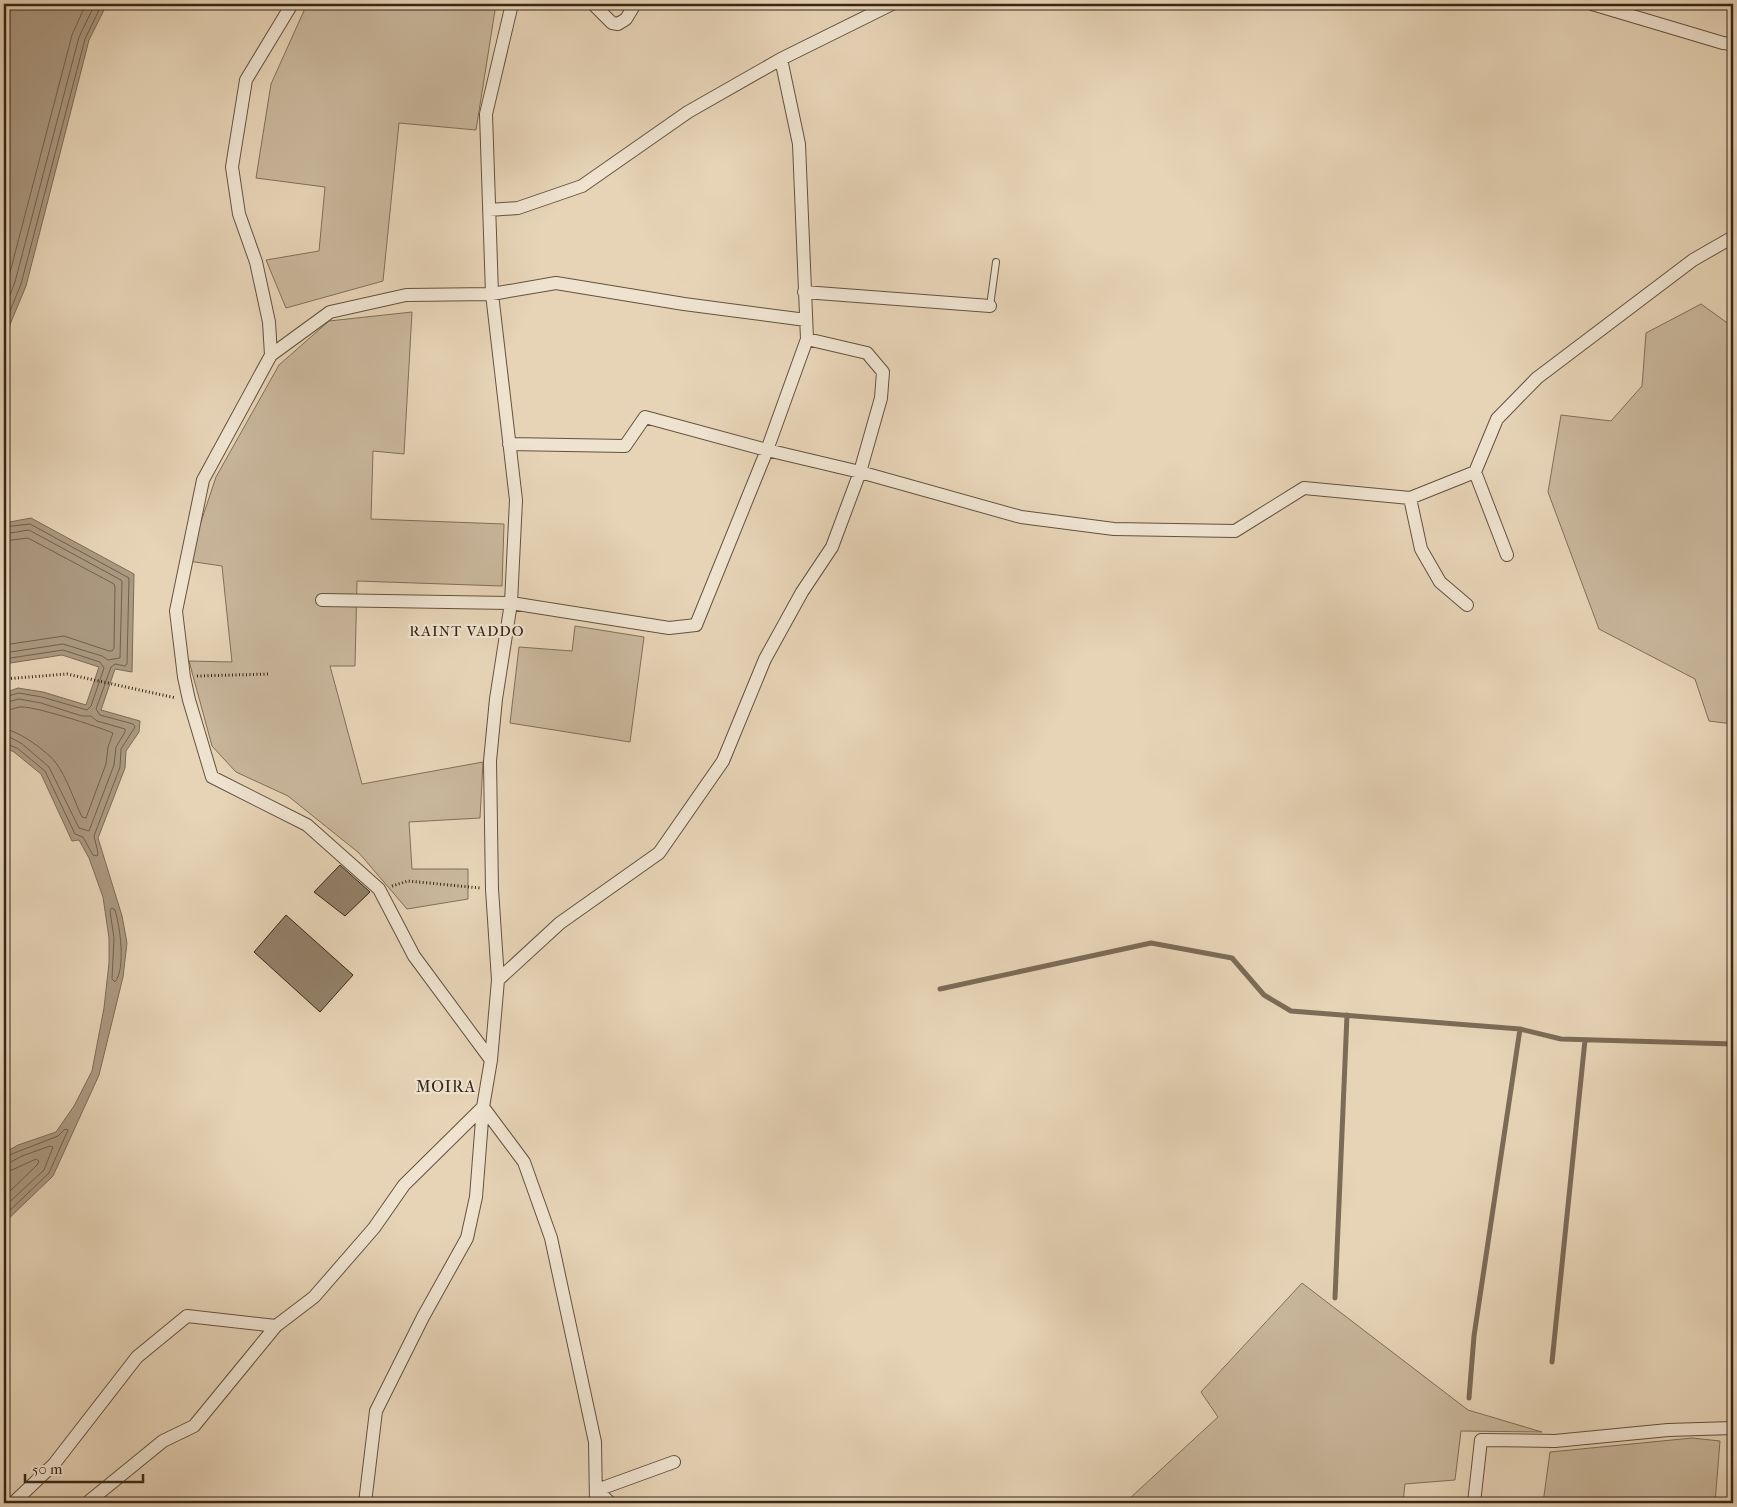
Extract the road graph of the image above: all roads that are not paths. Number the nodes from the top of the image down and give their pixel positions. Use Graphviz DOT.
graph roads {
  1 [pos="292,4"];
  2 [pos="512,4"];
  3 [pos="593,4"];
  4 [pos="635,4"];
  5 [pos="892,4"];
  6 [pos="1592,4"];
  7 [pos="1733,44"];
  8 [pos="781,59"];
  9 [pos="488,210"];
  10 [pos="1733,237"];
  11 [pos="996,262"];
  12 [pos="804,292"];
  13 [pos="492,294"];
  14 [pos="990,306"];
  15 [pos="806,320"];
  16 [pos="807,339"];
  17 [pos="271,355"];
  18 [pos="509,444"];
  19 [pos="766,450"];
  20 [pos="860,472"];
  21 [pos="1475,472"];
  22 [pos="1410,498"];
  23 [pos="1507,555"];
  24 [pos="322,600"];
  25 [pos="511,603"];
  26 [pos="1467,605"];
  27 [pos="498,980"];
  28 [pos="491,1060"];
  29 [pos="483,1107"];
  30 [pos="276,1326"];
  31 [pos="1733,1428"];
  32 [pos="674,1462"];
  33 [pos="596,1497"];
  34 [pos="13,1503"];
  35 [pos="86,1503"];
  36 [pos="365,1503"];
  37 [pos="610,1503"];
  38 [pos="1474,1503"];
  1 -- 17 [label="street"];
  2 -- 9 [label="street"];
  3 -- 4 [label="street"];
  5 -- 8 [label="street"];
  6 -- 7 [label="street"];
  8 -- 9 [label="street"];
  8 -- 12 [label="street"];
  9 -- 13 [label="street"];
  10 -- 21 [label="street"];
  11 -- 14 [label="lane"];
  12 -- 14 [label="street"];
  12 -- 15 [label="street"];
  13 -- 15 [label="street"];
  13 -- 17 [label="street"];
  13 -- 18 [label="street"];
  15 -- 16 [label="street"];
  16 -- 19 [label="street"];
  16 -- 20 [label="street"];
  17 -- 28 [label="street"];
  18 -- 19 [label="street"];
  18 -- 25 [label="street"];
  19 -- 20 [label="street"];
  19 -- 25 [label="street"];
  20 -- 22 [label="street"];
  20 -- 27 [label="street"];
  21 -- 22 [label="street"];
  21 -- 23 [label="street"];
  22 -- 26 [label="street"];
  24 -- 25 [label="street"];
  25 -- 27 [label="street"];
  27 -- 28 [label="street"];
  28 -- 29 [label="street"];
  29 -- 30 [label="street"];
  29 -- 33 [label="street"];
  29 -- 36 [label="street"];
  30 -- 34 [label="street"];
  30 -- 35 [label="street"];
  31 -- 38 [label="street"];
  32 -- 33 [label="street"];
  33 -- 37 [label="street"];
}
